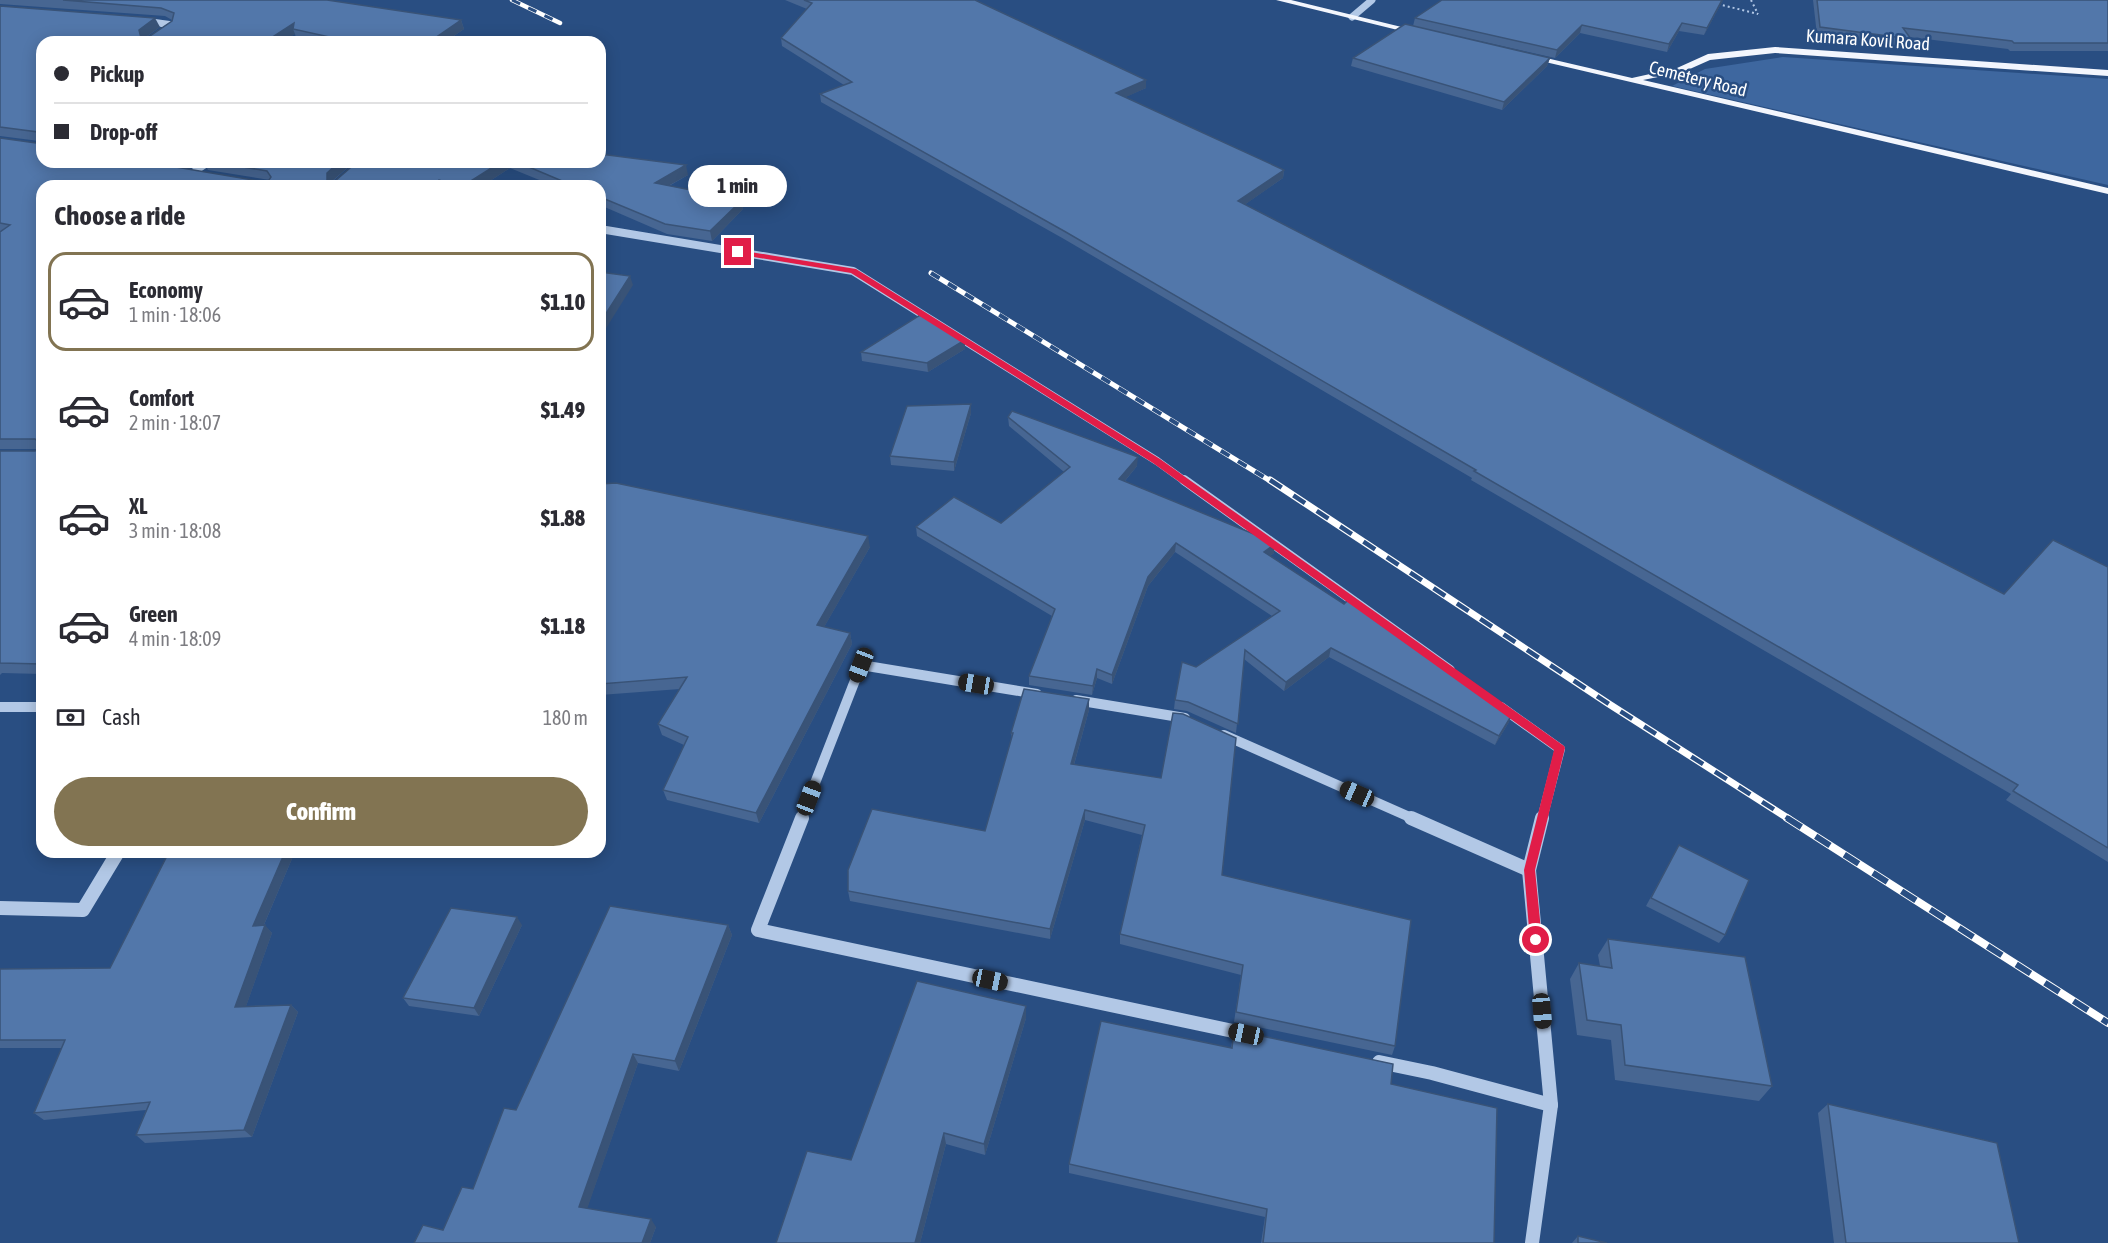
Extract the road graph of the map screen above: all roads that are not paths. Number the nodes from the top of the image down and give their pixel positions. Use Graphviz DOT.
graph roads {
  1 [pos="1280,0"];
  2 [pos="1372,0"];
  3 [pos="1352,16"];
  4 [pos="132,20"];
  5 [pos="1433,35"];
  6 [pos="157,36"];
  7 [pos="1514,54"];
  8 [pos="2108,73"];
  9 [pos="1630,80"];
  10 [pos="200,168"];
  11 [pos="182,171"];
  12 [pos="192,173"];
  13 [pos="203,175"];
  14 [pos="2108,191"];
  15 [pos="606,230"];
  16 [pos="1464,680"];
  17 [pos="1493,701"];
  18 [pos="0,707"];
  19 [pos="36,707"];
  20 [pos="1195,722"];
  21 [pos="1217,732"];
  22 [pos="114,858"];
  23 [pos="1529,870"];
  24 [pos="0,908"];
  25 [pos="1258,1036"];
  26 [pos="1362,1058"];
  27 [pos="1551,1105"];
  28 [pos="1532,1243"];
  1 -- 3 [label="main road"];
  2 -- 3 [label="street"];
  3 -- 5 [label="main road"];
  4 -- 6 [label="street"];
  7 -- 9 [label="main road, Cemetery Road"];
  8 -- 9 [label="main road, Kumara Kovil Road"];
  9 -- 14 [label="main road, Cemetery Road"];
  10 -- 12 [label="street"];
  11 -- 12 [label="street"];
  12 -- 13 [label="street"];
  15 -- 16 [label="street"];
  17 -- 23 [label="street"];
  18 -- 19 [label="street"];
  20 -- 25 [label="street"];
  21 -- 23 [label="street"];
  22 -- 24 [label="street"];
  23 -- 27 [label="street"];
  26 -- 27 [label="street"];
  27 -- 28 [label="street"];
}
